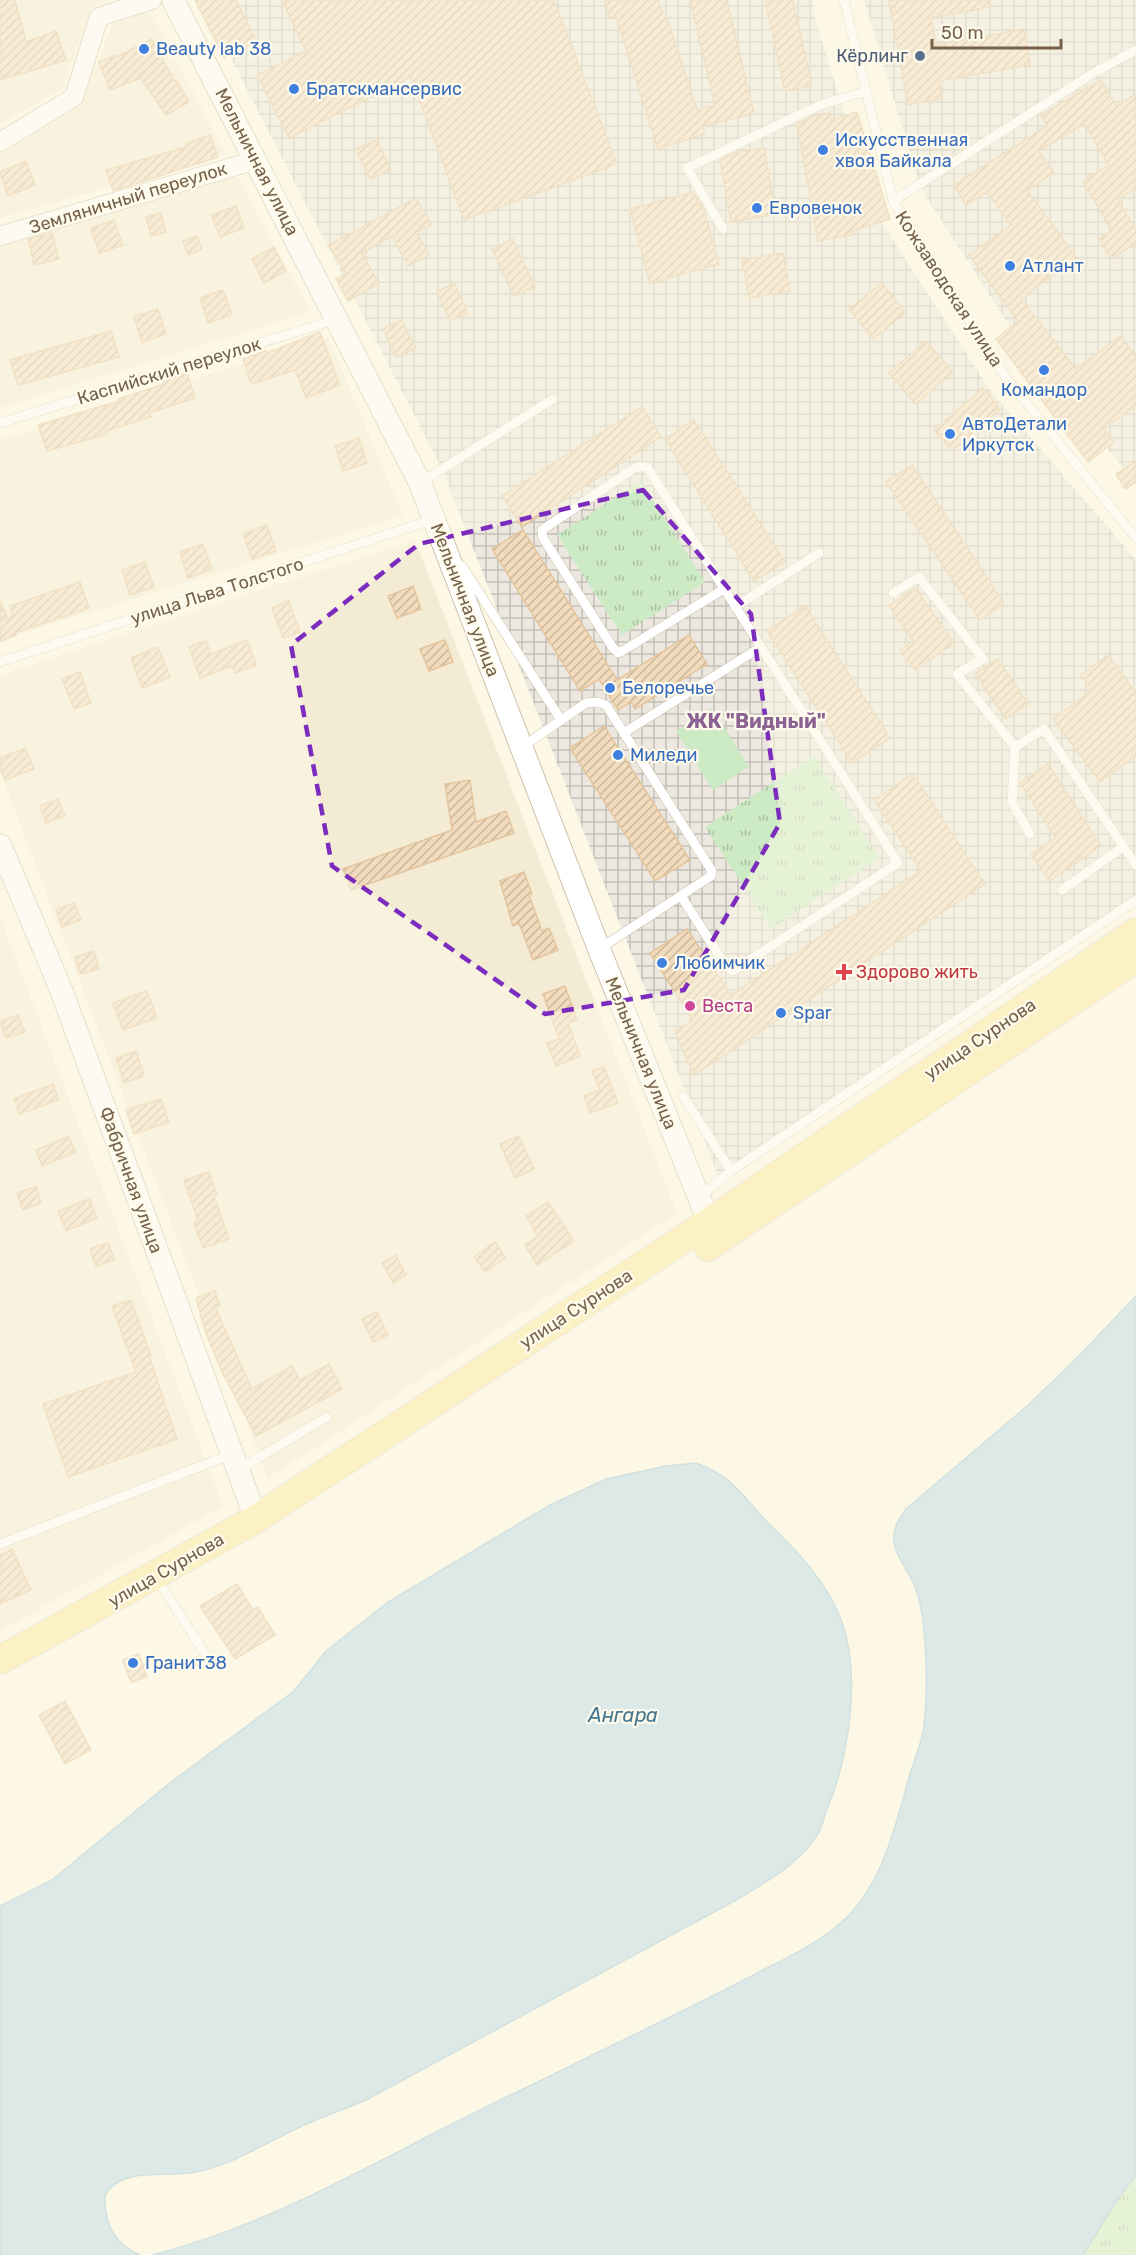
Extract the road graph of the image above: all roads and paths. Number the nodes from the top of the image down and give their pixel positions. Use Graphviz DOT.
graph roads {
  1 [pos="152,0"];
  2 [pos="173,0"];
  3 [pos="844,0"];
  4 [pos="1136,50"];
  5 [pos="866,91"];
  6 [pos="0,142"];
  7 [pos="256,160"];
  8 [pos="893,201"];
  9 [pos="723,229"];
  10 [pos="0,236"];
  11 [pos="338,319"];
  12 [pos="553,399"];
  13 [pos="0,423"];
  14 [pos="420,483"];
  15 [pos="436,524"];
  16 [pos="1134,532"];
  17 [pos="819,553"];
  18 [pos="724,589"];
  19 [pos="893,593"];
  20 [pos="735,607"];
  21 [pos="761,647"];
  22 [pos="0,662"];
  23 [pos="561,720"];
  24 [pos="625,732"];
  25 [pos="522,747"];
  26 [pos="1015,747"];
  27 [pos="1030,834"];
  28 [pos="0,844"];
  29 [pos="1123,847"];
  30 [pos="1136,865"];
  31 [pos="1062,890"];
  32 [pos="681,896"];
  33 [pos="1136,900"];
  34 [pos="1136,932"];
  35 [pos="599,949"];
  36 [pos="1136,958"];
  37 [pos="683,1096"];
  38 [pos="731,1171"];
  39 [pos="704,1210"];
  40 [pos="327,1417"];
  41 [pos="235,1462"];
  42 [pos="256,1519"];
  43 [pos="0,1544"];
  44 [pos="163,1588"];
  45 [pos="207,1657"];
  46 [pos="0,1660"];
  47 [pos="0,1673"];
  1 -- 6 [label="street"];
  2 -- 7 [label="street, Мельничная улица"];
  3 -- 5 [label="lane, Кожзаводская улица"];
  4 -- 8 [label="lane"];
  5 -- 8 [label="lane, Кожзаводская улица"];
  5 -- 9 [label="lane"];
  7 -- 10 [label="street, Земляничный переулок"];
  7 -- 11 [label="street, Мельничная улица"];
  8 -- 16 [label="lane, Кожзаводская улица"];
  11 -- 13 [label="lane, Каспийский переулок"];
  11 -- 14 [label="street, Мельничная улица"];
  12 -- 14 [label="lane"];
  14 -- 15 [label="street, Мельничная улица"];
  15 -- 22 [label="lane, улица Льва Толстого"];
  15 -- 23 [label="lane"];
  15 -- 25 [label="street, Мельничная улица"];
  17 -- 20 [label="lane"];
  18 -- 18 [label="lane"];
  18 -- 20 [label="lane"];
  19 -- 26 [label="lane"];
  20 -- 21 [label="lane"];
  21 -- 24 [label="lane"];
  21 -- 32 [label="lane"];
  23 -- 24 [label="lane"];
  23 -- 25 [label="lane"];
  24 -- 32 [label="lane"];
  25 -- 35 [label="street, Мельничная улица"];
  26 -- 27 [label="lane"];
  26 -- 29 [label="lane"];
  28 -- 41 [label="street, Фабричная улица"];
  29 -- 30 [label="lane"];
  29 -- 31 [label="lane"];
  32 -- 35 [label="lane"];
  33 -- 38 [label="lane"];
  34 -- 39 [label="main road, улица Сурнова"];
  35 -- 39 [label="street, Мельничная улица"];
  36 -- 44 [label="main road, улица Сурнова"];
  37 -- 38 [label="lane"];
  38 -- 39 [label="lane"];
  39 -- 42 [label="main road, улица Сурнова"];
  40 -- 41 [label="lane"];
  41 -- 42 [label="street, Фабричная улица"];
  41 -- 43 [label="lane"];
  42 -- 46 [label="main road, улица Сурнова"];
  44 -- 45 [label="lane"];
  44 -- 47 [label="main road, улица Сурнова"];
}
